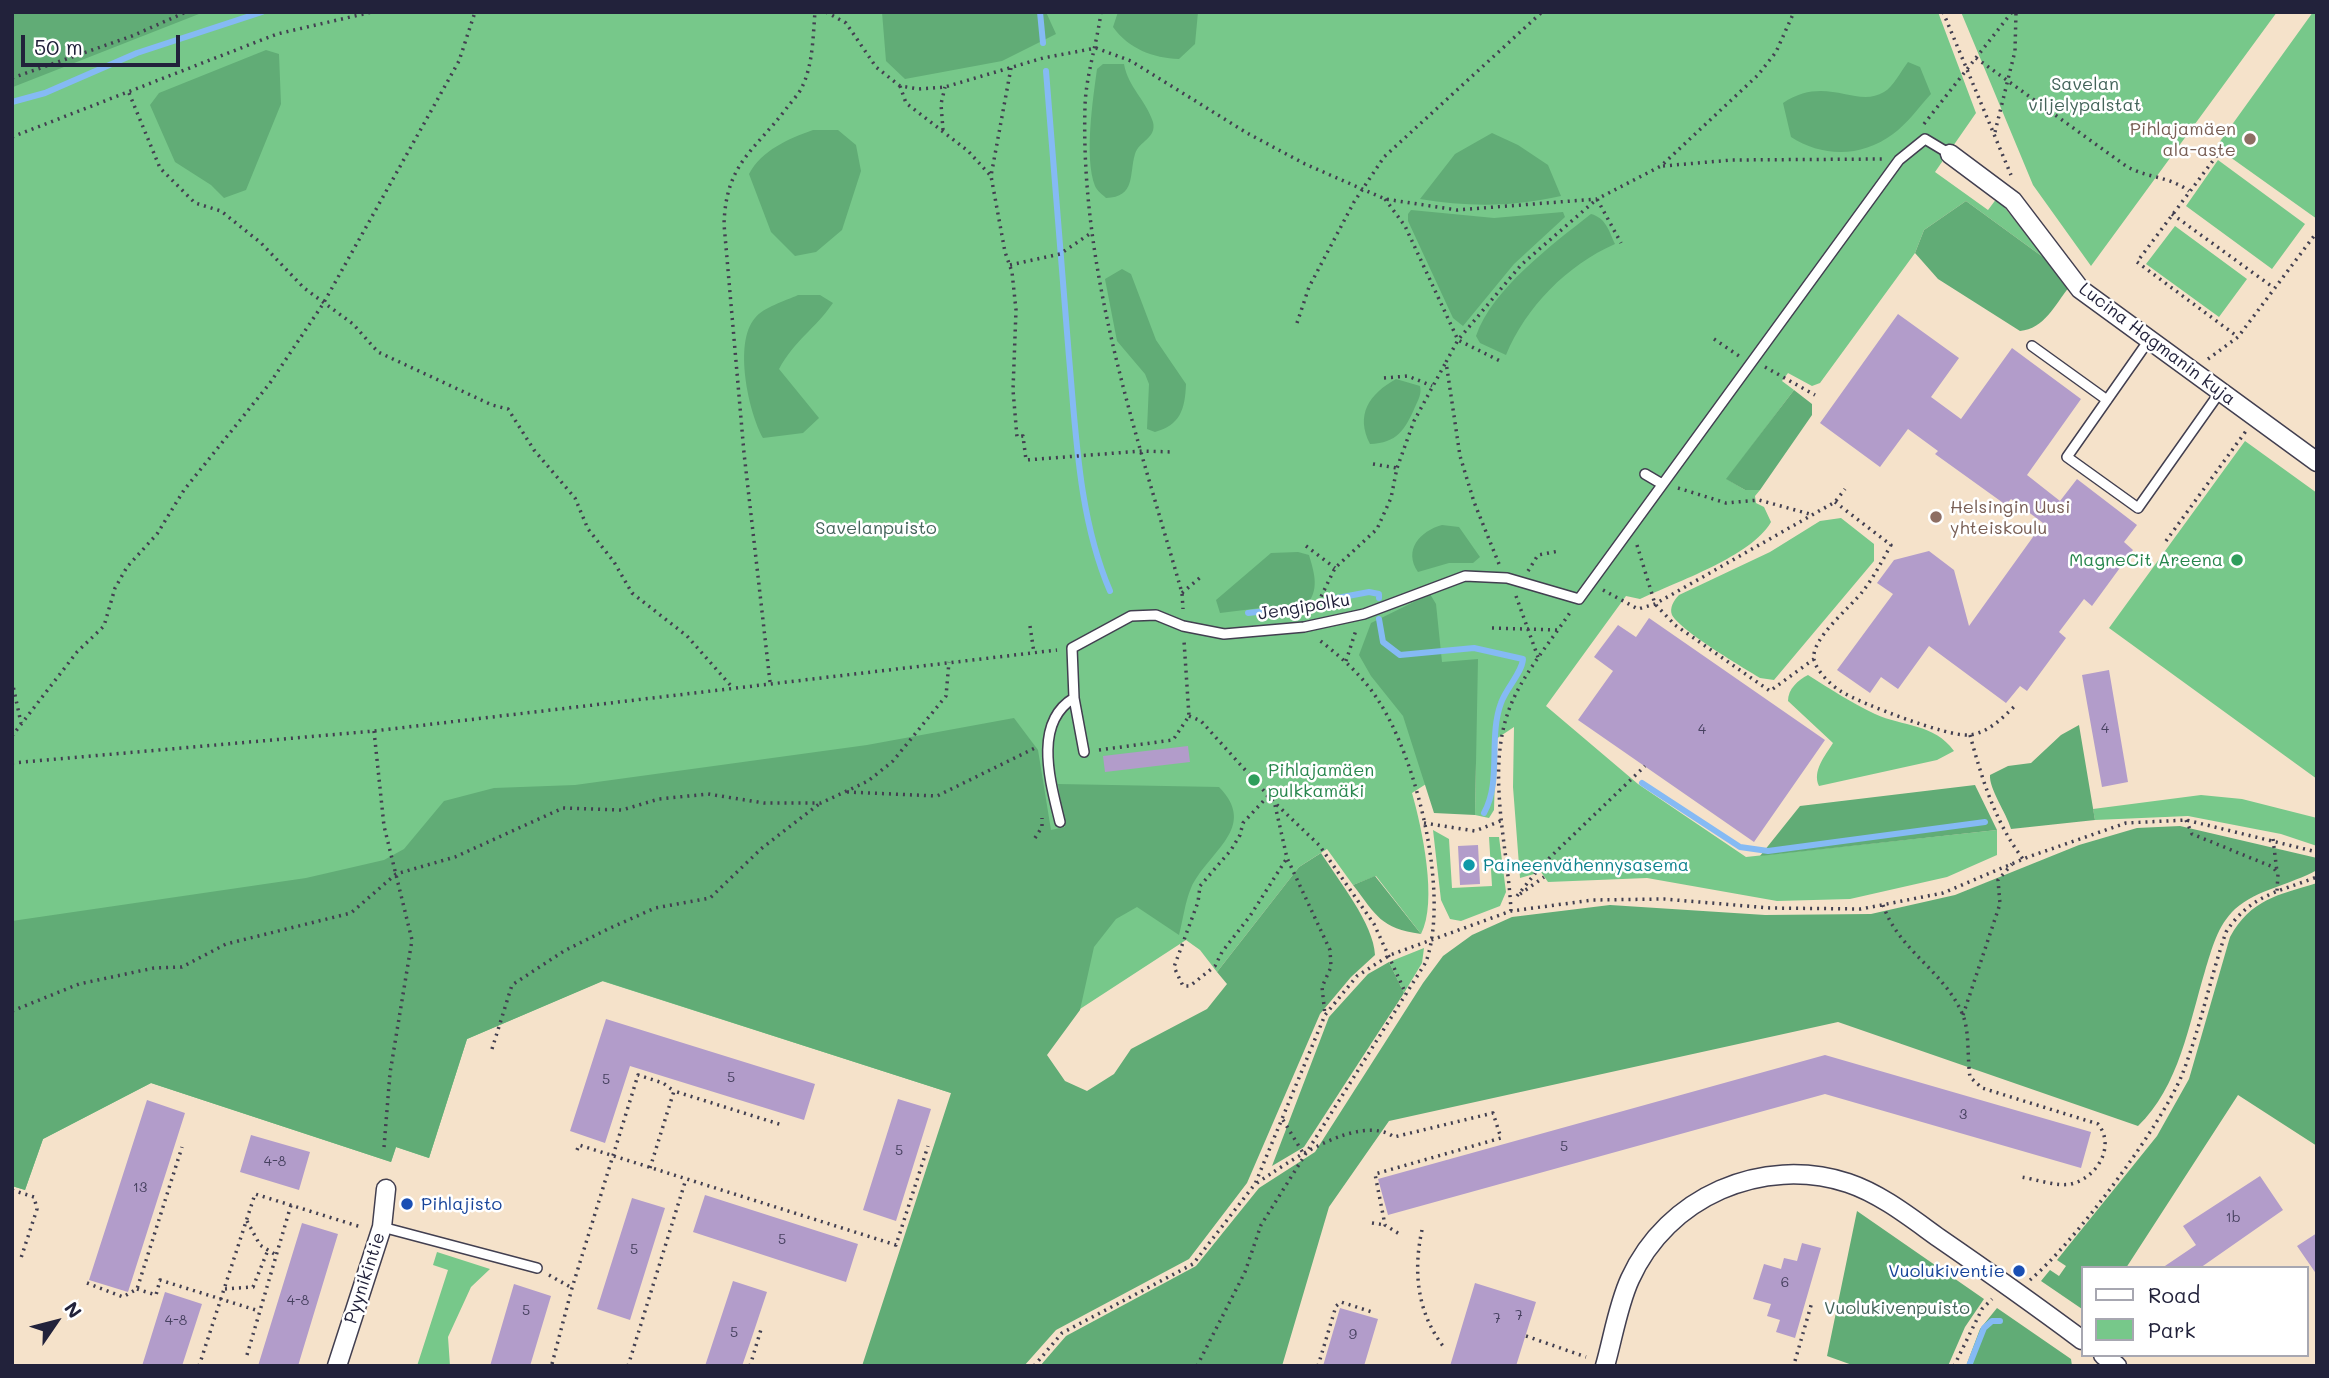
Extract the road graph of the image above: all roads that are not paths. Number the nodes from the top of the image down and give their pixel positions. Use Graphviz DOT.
graph roads {
  1 [pos="1950,155"];
  2 [pos="2149,340"];
  3 [pos="2032,346"];
  4 [pos="2220,391"];
  5 [pos="2107,400"];
  6 [pos="2317,463"];
  7 [pos="1646,474"];
  8 [pos="1662,484"];
  9 [pos="1074,698"];
  10 [pos="1084,752"];
  11 [pos="1060,822"];
  12 [pos="386,1189"];
  13 [pos="382,1227"];
  14 [pos="537,1268"];
  15 [pos="2080,1339"];
  16 [pos="337,1366"];
  17 [pos="1605,1366"];
  1 -- 2 [label="street, Lucina Hagmanin kuja"];
  1 -- 8 [label="lane"];
  2 -- 4 [label="street, Lucina Hagmanin kuja"];
  2 -- 5 [label="lane"];
  3 -- 5 [label="lane"];
  4 -- 5 [label="lane"];
  4 -- 6 [label="street, Lucina Hagmanin kuja"];
  7 -- 8 [label="lane"];
  8 -- 9 [label="lane, Jengipolku"];
  9 -- 10 [label="lane"];
  9 -- 11 [label="lane"];
  12 -- 13 [label="street, Pyynikintie"];
  13 -- 14 [label="lane"];
  13 -- 16 [label="street, Pyynikintie"];
  15 -- 17 [label="street"];
}
